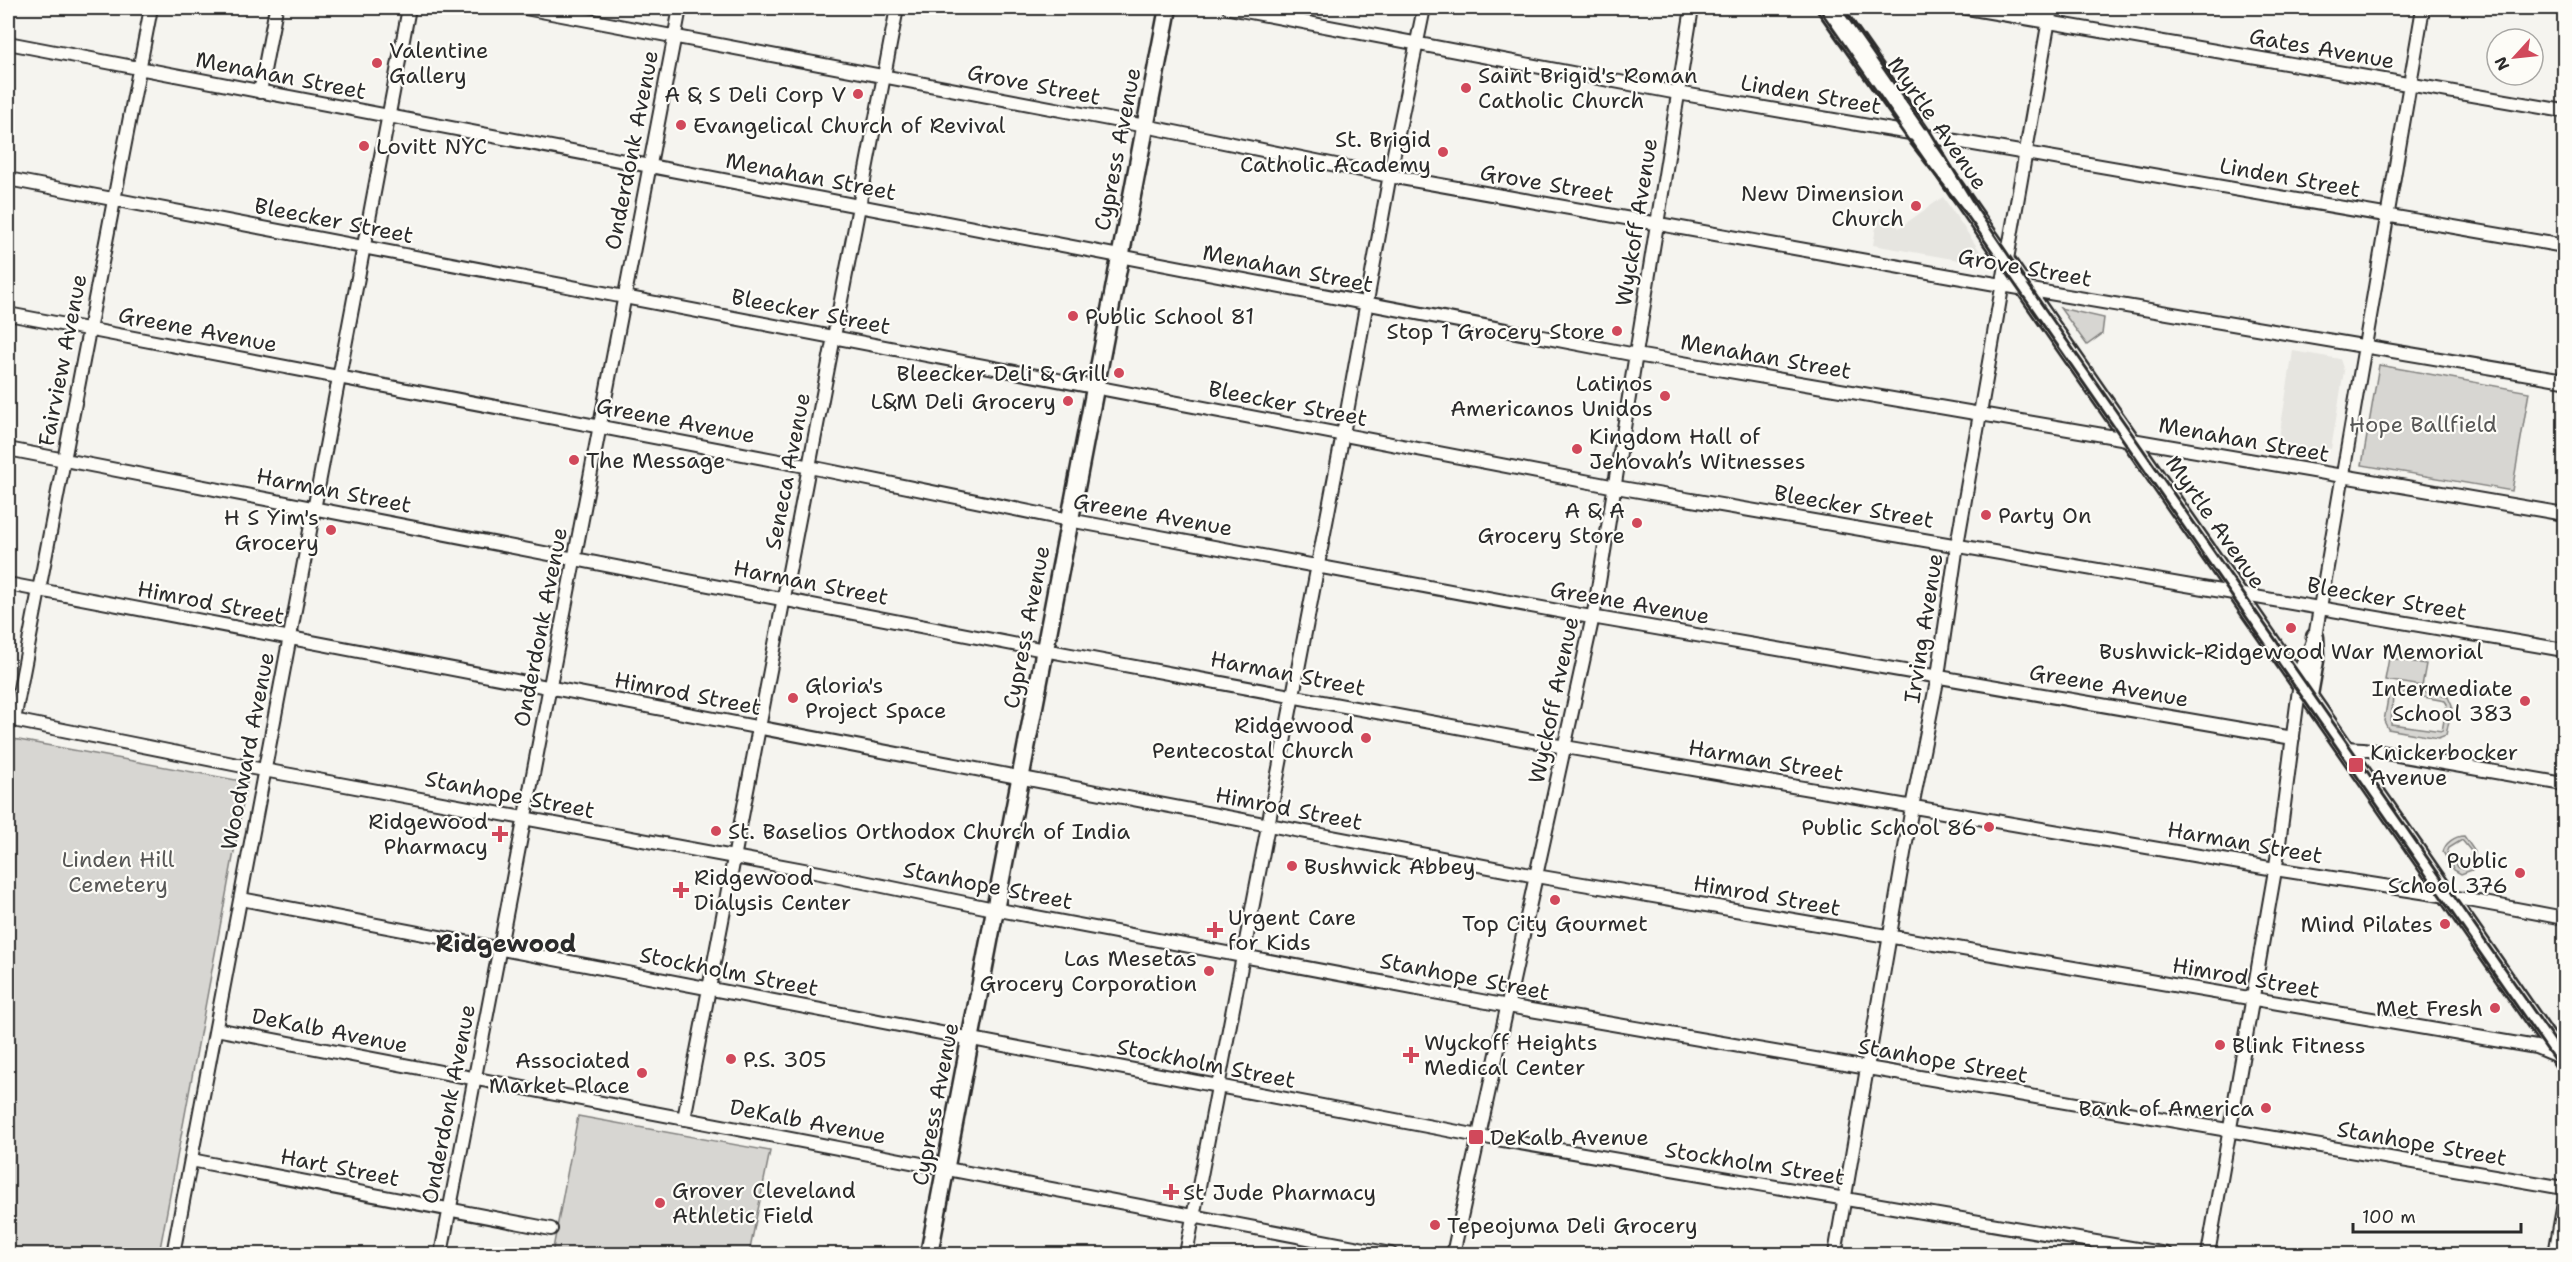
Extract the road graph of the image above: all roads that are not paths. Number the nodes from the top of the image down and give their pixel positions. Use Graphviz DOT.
graph roads {
  1 [pos="151,8"];
  2 [pos="276,8"];
  3 [pos="409,8"];
  4 [pos="525,8"];
  5 [pos="680,8"];
  6 [pos="897,8"];
  7 [pos="1168,8"];
  8 [pos="1229,8"];
  9 [pos="1424,8"];
  10 [pos="1692,8"];
  11 [pos="1830,8"];
  12 [pos="1966,8"];
  13 [pos="2050,8"];
  14 [pos="2423,8"];
  15 [pos="2048,22"];
  16 [pos="674,36"];
  17 [pos="8,43"];
  18 [pos="1417,44"];
  19 [pos="139,69"];
  20 [pos="884,76"];
  21 [pos="2410,84"];
  22 [pos="260,92"];
  23 [pos="1678,93"];
  24 [pos="2565,111"];
  25 [pos="388,117"];
  26 [pos="1145,126"];
  27 [pos="1919,134"];
  28 [pos="2025,153"];
  29 [pos="649,166"];
  30 [pos="1389,176"];
  31 [pos="8,178"];
  32 [pos="114,199"];
  33 [pos="859,207"];
  34 [pos="2388,215"];
  35 [pos="1657,224"];
  36 [pos="2565,246"];
  37 [pos="364,247"];
  38 [pos="1119,257"];
  39 [pos="2007,260"];
  40 [pos="2002,284"];
  41 [pos="2026,289"];
  42 [pos="624,297"];
  43 [pos="1366,304"];
  44 [pos="8,314"];
  45 [pos="89,330"];
  46 [pos="834,337"];
  47 [pos="2365,346"];
  48 [pos="1636,355"];
  49 [pos="339,377"];
  50 [pos="2565,380"];
  51 [pos="1094,388"];
  52 [pos="1980,414"];
  53 [pos="599,427"];
  54 [pos="1343,434"];
  55 [pos="2132,441"];
  56 [pos="8,449"];
  57 [pos="64,460"];
  58 [pos="809,467"];
  59 [pos="2342,476"];
  60 [pos="1616,487"];
  61 [pos="314,508"];
  62 [pos="2565,514"];
  63 [pos="1069,520"];
  64 [pos="1957,545"];
  65 [pos="574,557"];
  66 [pos="1317,565"];
  67 [pos="8,584"];
  68 [pos="39,590"];
  69 [pos="2238,594"];
  70 [pos="784,598"];
  71 [pos="2320,608"];
  72 [pos="1593,617"];
  73 [pos="2315,636"];
  74 [pos="290,638"];
  75 [pos="1044,650"];
  76 [pos="2565,650"];
  77 [pos="1938,676"];
  78 [pos="549,688"];
  79 [pos="2304,689"];
  80 [pos="1293,695"];
  81 [pos="11,720"];
  82 [pos="759,728"];
  83 [pos="2293,738"];
  84 [pos="1564,747"];
  85 [pos="2344,748"];
  86 [pos="265,770"];
  87 [pos="1019,777"];
  88 [pos="2565,784"];
  89 [pos="1912,807"];
  90 [pos="524,818"];
  91 [pos="1268,825"];
  92 [pos="734,858"];
  93 [pos="2275,869"];
  94 [pos="1536,876"];
  95 [pos="2447,896"];
  96 [pos="241,899"];
  97 [pos="994,909"];
  98 [pos="2565,918"];
  99 [pos="1890,938"];
  100 [pos="499,949"];
  101 [pos="1243,956"];
  102 [pos="709,989"];
  103 [pos="2252,1000"];
  104 [pos="1508,1006"];
  105 [pos="216,1029"];
  106 [pos="970,1038"];
  107 [pos="2563,1060"];
  108 [pos="1867,1068"];
  109 [pos="474,1079"];
  110 [pos="1218,1086"];
  111 [pos="684,1119"];
  112 [pos="2230,1131"];
  113 [pos="1479,1136"];
  114 [pos="191,1160"];
  115 [pos="945,1169"];
  116 [pos="2565,1188"];
  117 [pos="1845,1199"];
  118 [pos="2565,1203"];
  119 [pos="450,1209"];
  120 [pos="1193,1217"];
  121 [pos="551,1229"];
  122 [pos="173,1254"];
  123 [pos="441,1254"];
  124 [pos="929,1254"];
  125 [pos="1186,1254"];
  126 [pos="1391,1254"];
  127 [pos="1453,1254"];
  128 [pos="1835,1254"];
  129 [pos="2166,1254"];
  130 [pos="2208,1254"];
  131 [pos="2555,1254"];
  1 -- 19 [label="street, Fairview Avenue"];
  2 -- 22 [label="street"];
  3 -- 25 [label="street, Woodward Avenue"];
  4 -- 16 [label="street, Grove Street"];
  5 -- 16 [label="street, Onderdonk Avenue"];
  6 -- 20 [label="street, Seneca Avenue"];
  7 -- 26 [label="main road, Cypress Avenue"];
  8 -- 18 [label="street, Linden Street"];
  9 -- 18 [label="street"];
  10 -- 23 [label="street, Wyckoff Avenue"];
  11 -- 27 [label="main road, Myrtle Avenue"];
  12 -- 15 [label="street, Gates Avenue"];
  13 -- 15 [label="street, Irving Avenue"];
  14 -- 21 [label="street"];
  15 -- 21 [label="street, Gates Avenue"];
  15 -- 28 [label="street, Irving Avenue"];
  16 -- 20 [label="street, Grove Street"];
  16 -- 29 [label="street, Onderdonk Avenue"];
  17 -- 19 [label="street, Menahan Street"];
  18 -- 23 [label="street, Linden Street"];
  18 -- 30 [label="street"];
  19 -- 22 [label="street, Menahan Street"];
  19 -- 32 [label="street, Fairview Avenue"];
  20 -- 26 [label="street, Grove Street"];
  20 -- 33 [label="street, Seneca Avenue"];
  21 -- 24 [label="street, Gates Avenue"];
  21 -- 34 [label="street"];
  22 -- 25 [label="street, Menahan Street"];
  23 -- 27 [label="street, Linden Street"];
  23 -- 35 [label="street, Wyckoff Avenue"];
  25 -- 29 [label="street, Menahan Street"];
  25 -- 37 [label="street, Woodward Avenue"];
  26 -- 30 [label="street, Grove Street"];
  26 -- 38 [label="main road, Cypress Avenue"];
  27 -- 28 [label="street, Linden Street"];
  27 -- 39 [label="main road, Myrtle Avenue"];
  28 -- 34 [label="street, Linden Street"];
  28 -- 39 [label="street, Irving Avenue"];
  29 -- 33 [label="street, Menahan Street"];
  29 -- 42 [label="street, Onderdonk Avenue"];
  30 -- 35 [label="street, Grove Street"];
  30 -- 43 [label="street"];
  31 -- 32 [label="street, Bleecker Street"];
  32 -- 37 [label="street, Bleecker Street"];
  32 -- 45 [label="street, Fairview Avenue"];
  33 -- 38 [label="street, Menahan Street"];
  33 -- 46 [label="street, Seneca Avenue"];
  34 -- 36 [label="street, Linden Street"];
  34 -- 47 [label="street"];
  35 -- 40 [label="street, Grove Street"];
  35 -- 48 [label="street, Wyckoff Avenue"];
  37 -- 42 [label="street, Bleecker Street"];
  37 -- 49 [label="street, Woodward Avenue"];
  38 -- 43 [label="street, Menahan Street"];
  38 -- 51 [label="main road, Cypress Avenue"];
  39 -- 40 [label="street, Irving Avenue"];
  39 -- 41 [label="main road, Myrtle Avenue"];
  40 -- 41 [label="street, Grove Street"];
  40 -- 52 [label="street, Irving Avenue"];
  41 -- 47 [label="street, Grove Street"];
  41 -- 55 [label="main road, Myrtle Avenue"];
  42 -- 46 [label="street, Bleecker Street"];
  42 -- 53 [label="street, Onderdonk Avenue"];
  43 -- 48 [label="street, Menahan Street"];
  43 -- 54 [label="street"];
  44 -- 45 [label="street, Greene Avenue"];
  45 -- 49 [label="street, Greene Avenue"];
  45 -- 57 [label="street, Fairview Avenue"];
  46 -- 51 [label="street, Bleecker Street"];
  46 -- 58 [label="street, Seneca Avenue"];
  47 -- 50 [label="street, Grove Street"];
  47 -- 59 [label="street"];
  48 -- 52 [label="street, Menahan Street"];
  48 -- 60 [label="street, Wyckoff Avenue"];
  49 -- 53 [label="street, Greene Avenue"];
  49 -- 61 [label="street, Woodward Avenue"];
  51 -- 54 [label="street, Bleecker Street"];
  51 -- 63 [label="main road, Cypress Avenue"];
  52 -- 55 [label="street, Menahan Street"];
  52 -- 64 [label="street, Irving Avenue"];
  53 -- 58 [label="street, Greene Avenue"];
  53 -- 65 [label="street, Onderdonk Avenue"];
  54 -- 60 [label="street, Bleecker Street"];
  54 -- 66 [label="street"];
  55 -- 59 [label="street, Menahan Street"];
  55 -- 69 [label="main road, Myrtle Avenue"];
  56 -- 57 [label="street, Harman Street"];
  57 -- 61 [label="street, Harman Street"];
  57 -- 68 [label="street, Fairview Avenue"];
  58 -- 63 [label="street, Greene Avenue"];
  58 -- 70 [label="street, Seneca Avenue"];
  59 -- 62 [label="street, Menahan Street"];
  59 -- 71 [label="street"];
  60 -- 64 [label="street, Bleecker Street"];
  60 -- 72 [label="street, Wyckoff Avenue"];
  61 -- 65 [label="street, Harman Street"];
  61 -- 74 [label="street, Woodward Avenue"];
  63 -- 66 [label="street, Greene Avenue"];
  63 -- 75 [label="main road, Cypress Avenue"];
  64 -- 69 [label="street, Bleecker Street"];
  64 -- 77 [label="street, Irving Avenue"];
  65 -- 70 [label="street, Harman Street"];
  65 -- 78 [label="street, Onderdonk Avenue"];
  66 -- 72 [label="street, Greene Avenue"];
  66 -- 80 [label="street"];
  67 -- 68 [label="street, Himrod Street"];
  68 -- 74 [label="street, Himrod Street"];
  68 -- 81 [label="street, Fairview Avenue"];
  69 -- 71 [label="street, Bleecker Street"];
  69 -- 79 [label="main road, Myrtle Avenue"];
  70 -- 75 [label="street, Harman Street"];
  70 -- 82 [label="street, Seneca Avenue"];
  71 -- 73 [label="street"];
  71 -- 76 [label="street, Bleecker Street"];
  72 -- 77 [label="street, Greene Avenue"];
  72 -- 84 [label="street, Wyckoff Avenue"];
  73 -- 79 [label="main road"];
  74 -- 78 [label="street, Himrod Street"];
  74 -- 86 [label="street, Woodward Avenue"];
  75 -- 80 [label="street, Harman Street"];
  75 -- 87 [label="main road, Cypress Avenue"];
  77 -- 83 [label="street, Greene Avenue"];
  77 -- 89 [label="street, Irving Avenue"];
  78 -- 82 [label="street, Himrod Street"];
  78 -- 90 [label="street, Onderdonk Avenue"];
  79 -- 83 [label="street"];
  79 -- 85 [label="main road, Myrtle Avenue"];
  80 -- 84 [label="street, Harman Street"];
  80 -- 91 [label="street"];
  81 -- 86 [label="street, Stanhope Street"];
  82 -- 87 [label="street, Himrod Street"];
  82 -- 92 [label="street, Seneca Avenue"];
  83 -- 93 [label="street"];
  84 -- 89 [label="street, Harman Street"];
  84 -- 94 [label="street, Wyckoff Avenue"];
  85 -- 88 [label="street"];
  85 -- 95 [label="main road, Myrtle Avenue"];
  86 -- 90 [label="street, Stanhope Street"];
  86 -- 96 [label="street, Woodward Avenue"];
  87 -- 91 [label="street, Himrod Street"];
  87 -- 97 [label="main road, Cypress Avenue"];
  89 -- 93 [label="street, Harman Street"];
  89 -- 99 [label="street, Irving Avenue"];
  90 -- 92 [label="street, Stanhope Street"];
  90 -- 100 [label="street, Onderdonk Avenue"];
  91 -- 94 [label="street, Himrod Street"];
  91 -- 101 [label="street"];
  92 -- 97 [label="street, Stanhope Street"];
  92 -- 102 [label="street, Seneca Avenue"];
  93 -- 95 [label="street, Harman Street"];
  93 -- 103 [label="street"];
  94 -- 99 [label="street, Himrod Street"];
  94 -- 104 [label="street, Wyckoff Avenue"];
  95 -- 98 [label="street, Harman Street"];
  95 -- 107 [label="main road, Myrtle Avenue"];
  96 -- 100 [label="street, Stockholm Street"];
  96 -- 105 [label="street, Woodward Avenue"];
  97 -- 101 [label="street, Stanhope Street"];
  97 -- 106 [label="main road, Cypress Avenue"];
  99 -- 103 [label="street, Himrod Street"];
  99 -- 108 [label="street, Irving Avenue"];
  100 -- 102 [label="street, Stockholm Street"];
  100 -- 109 [label="street, Onderdonk Avenue"];
  101 -- 104 [label="street, Stanhope Street"];
  101 -- 110 [label="street"];
  102 -- 106 [label="street, Stockholm Street"];
  102 -- 111 [label="street, Seneca Avenue"];
  103 -- 107 [label="street, Himrod Street"];
  103 -- 112 [label="street"];
  104 -- 108 [label="street, Stanhope Street"];
  104 -- 113 [label="street, Wyckoff Avenue"];
  105 -- 109 [label="street, DeKalb Avenue"];
  105 -- 114 [label="street, Woodward Avenue"];
  106 -- 110 [label="street, Stockholm Street"];
  106 -- 115 [label="main road, Cypress Avenue"];
  108 -- 112 [label="street, Stanhope Street"];
  108 -- 117 [label="street, Irving Avenue"];
  109 -- 111 [label="street, DeKalb Avenue"];
  109 -- 119 [label="street, Onderdonk Avenue"];
  110 -- 113 [label="street, Stockholm Street"];
  110 -- 120 [label="street"];
  111 -- 115 [label="street, DeKalb Avenue"];
  112 -- 116 [label="street, Stanhope Street"];
  112 -- 130 [label="street"];
  113 -- 117 [label="street, Stockholm Street"];
  113 -- 127 [label="street, Wyckoff Avenue"];
  114 -- 119 [label="street, Hart Street"];
  114 -- 122 [label="street, Woodward Avenue"];
  115 -- 120 [label="street, DeKalb Avenue"];
  115 -- 124 [label="main road, Cypress Avenue"];
  117 -- 128 [label="street, Irving Avenue"];
  117 -- 129 [label="street, Stockholm Street"];
  118 -- 131 [label="street"];
  119 -- 121 [label="street, Hart Street"];
  119 -- 123 [label="street, Onderdonk Avenue"];
  120 -- 125 [label="street"];
  120 -- 126 [label="street, DeKalb Avenue"];
}
